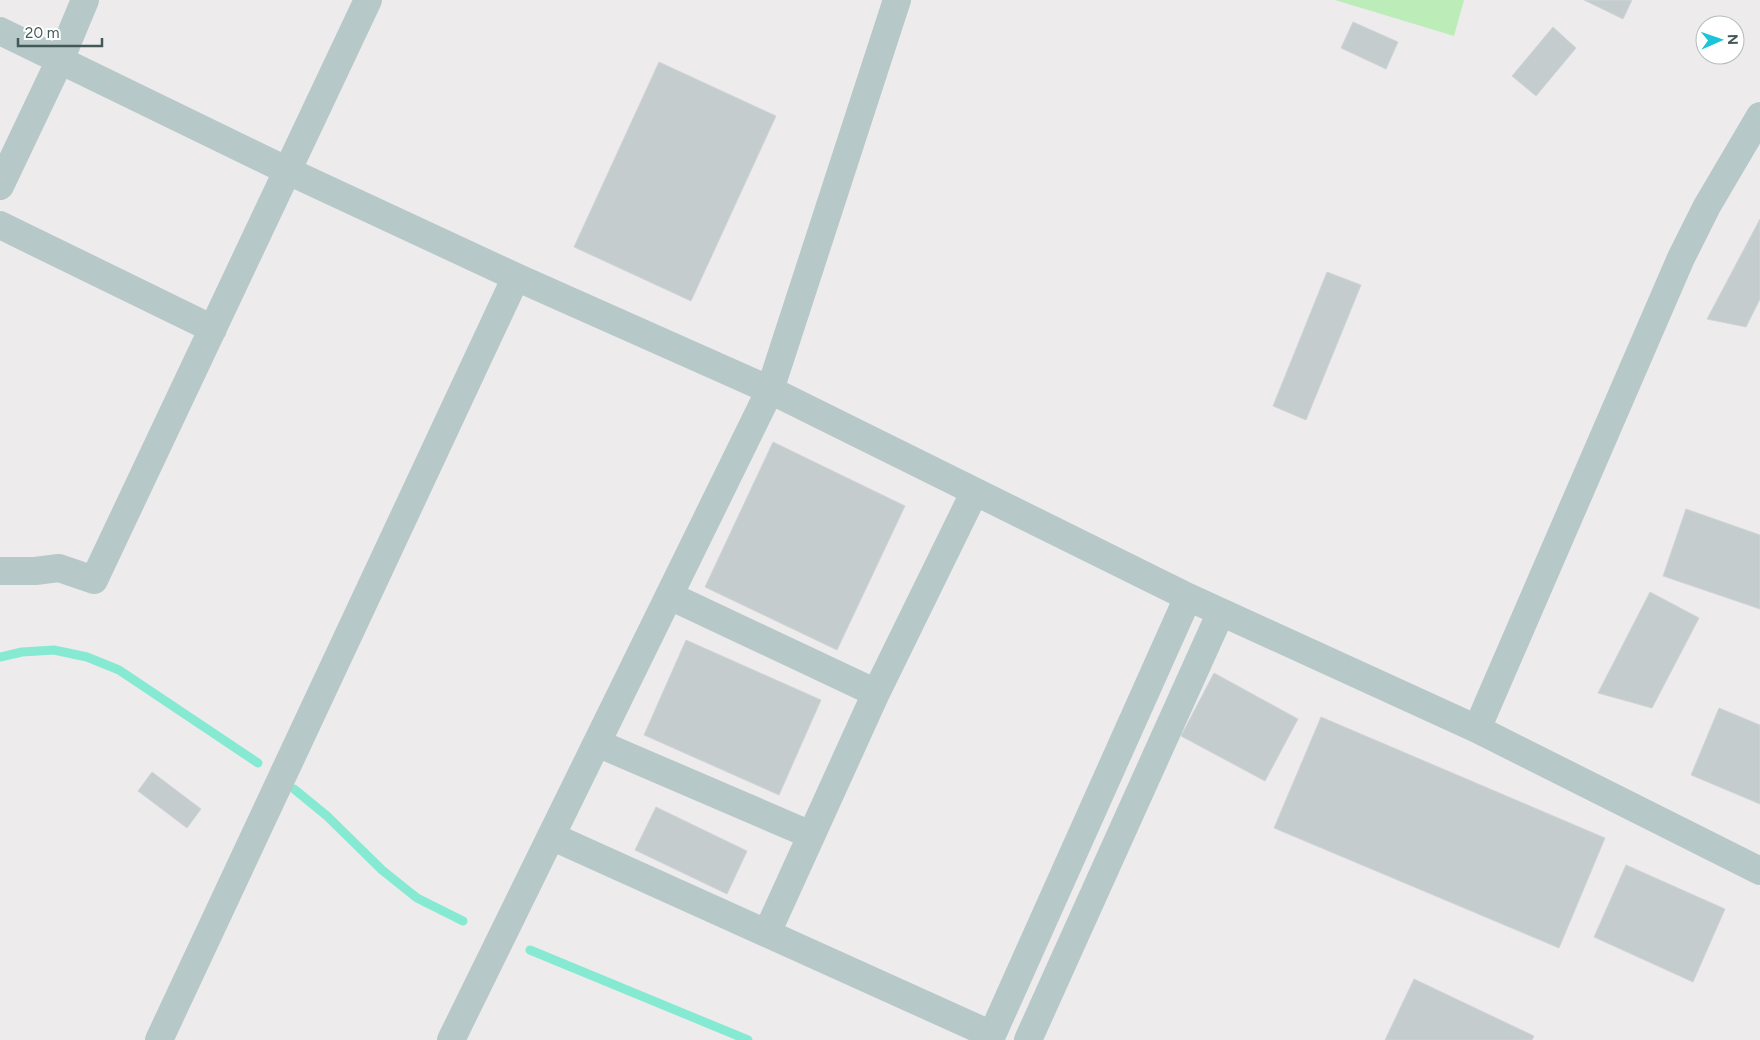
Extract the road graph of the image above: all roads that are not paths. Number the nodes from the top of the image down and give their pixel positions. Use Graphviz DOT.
graph roads {
  1 [pos="85,0"];
  2 [pos="368,0"];
  3 [pos="897,0"];
  4 [pos="0,31"];
  5 [pos="60,60"];
  6 [pos="1760,116"];
  7 [pos="288,171"];
  8 [pos="0,186"];
  9 [pos="0,226"];
  10 [pos="516,277"];
  11 [pos="213,329"];
  12 [pos="770,390"];
  13 [pos="974,493"];
  14 [pos="0,571"];
  15 [pos="670,596"];
  16 [pos="1188,597"];
  17 [pos="1221,612"];
  18 [pos="876,693"];
  19 [pos="1477,729"];
  20 [pos="597,743"];
  21 [pos="811,835"];
  22 [pos="551,836"];
  23 [pos="1760,871"];
  24 [pos="767,933"];
  25 [pos="159,1040"];
  26 [pos="451,1040"];
  27 [pos="1028,1040"];
  1 -- 5 [label="street"];
  2 -- 7 [label="street"];
  3 -- 12 [label="street"];
  4 -- 5 [label="street"];
  5 -- 7 [label="street"];
  5 -- 8 [label="street"];
  6 -- 19 [label="street"];
  7 -- 10 [label="street"];
  7 -- 11 [label="street"];
  9 -- 11 [label="street"];
  10 -- 12 [label="street"];
  10 -- 25 [label="street"];
  11 -- 14 [label="street"];
  12 -- 13 [label="street"];
  12 -- 15 [label="street"];
  13 -- 16 [label="street"];
  13 -- 18 [label="street"];
  15 -- 18 [label="street"];
  15 -- 20 [label="street"];
  16 -- 17 [label="street"];
  16 -- 24 [label="street"];
  17 -- 19 [label="street"];
  17 -- 27 [label="street"];
  18 -- 21 [label="street"];
  19 -- 23 [label="street"];
  20 -- 21 [label="street"];
  20 -- 22 [label="street"];
  21 -- 24 [label="street"];
  22 -- 24 [label="street"];
  22 -- 26 [label="street"];
}
